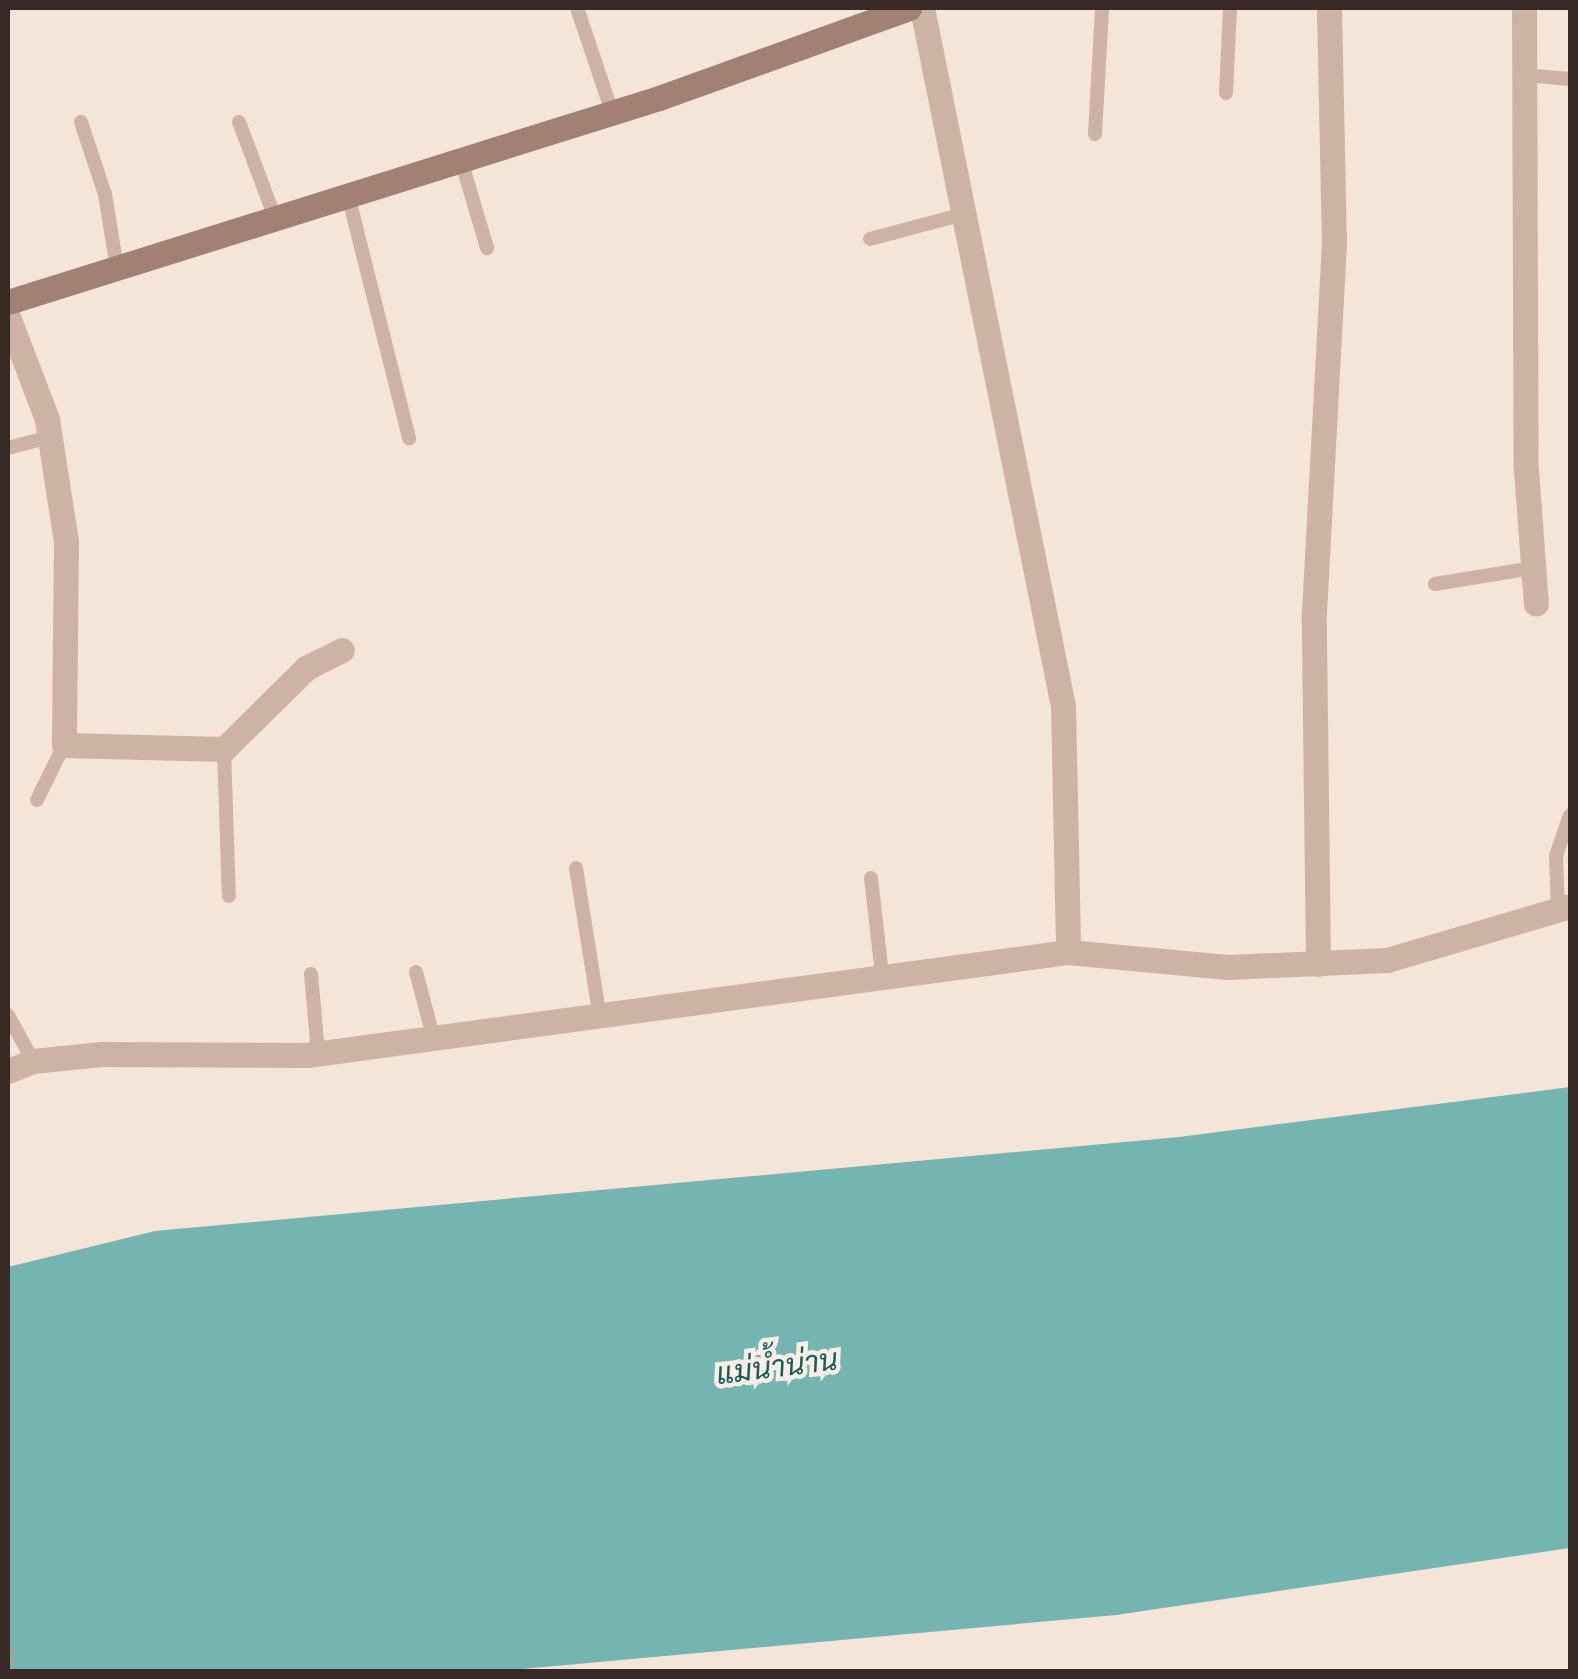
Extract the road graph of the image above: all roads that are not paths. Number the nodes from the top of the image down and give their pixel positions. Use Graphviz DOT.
graph roads {
  1 [pos="577,8"];
  2 [pos="909,8"];
  3 [pos="922,8"];
  4 [pos="1102,8"];
  5 [pos="1230,8"];
  6 [pos="1329,8"];
  7 [pos="1524,8"];
  8 [pos="1523,75"];
  9 [pos="1570,79"];
  10 [pos="1226,93"];
  11 [pos="612,112"];
  12 [pos="81,122"];
  13 [pos="239,122"];
  14 [pos="1095,134"];
  15 [pos="460,160"];
  16 [pos="348,195"];
  17 [pos="964,214"];
  18 [pos="274,218"];
  19 [pos="870,240"];
  20 [pos="487,248"];
  21 [pos="117,268"];
  22 [pos="8,302"];
  23 [pos="8,317"];
  24 [pos="50,437"];
  25 [pos="409,438"];
  26 [pos="8,448"];
  27 [pos="1534,568"];
  28 [pos="1435,584"];
  29 [pos="1536,604"];
  30 [pos="342,650"];
  31 [pos="64,745"];
  32 [pos="224,749"];
  33 [pos="37,800"];
  34 [pos="1570,814"];
  35 [pos="576,868"];
  36 [pos="871,878"];
  37 [pos="229,896"];
  38 [pos="1564,908"];
  39 [pos="1068,952"];
  40 [pos="1318,964"];
  41 [pos="416,972"];
  42 [pos="311,974"];
  43 [pos="882,975"];
  44 [pos="599,1010"];
  45 [pos="8,1015"];
  46 [pos="433,1036"];
  47 [pos="318,1053"];
  48 [pos="33,1062"];
  49 [pos="8,1071"];
  1 -- 11 [label="lane"];
  2 -- 11 [label="street"];
  3 -- 17 [label="street"];
  4 -- 14 [label="lane"];
  5 -- 10 [label="lane"];
  6 -- 40 [label="street"];
  7 -- 8 [label="street"];
  8 -- 9 [label="lane"];
  8 -- 27 [label="street"];
  11 -- 15 [label="street"];
  12 -- 21 [label="lane"];
  13 -- 18 [label="lane"];
  15 -- 16 [label="street"];
  15 -- 20 [label="lane"];
  16 -- 18 [label="street"];
  16 -- 25 [label="lane"];
  17 -- 19 [label="lane"];
  17 -- 39 [label="street"];
  18 -- 21 [label="street"];
  21 -- 22 [label="street"];
  23 -- 24 [label="street"];
  24 -- 26 [label="lane"];
  24 -- 31 [label="street"];
  27 -- 28 [label="lane"];
  27 -- 29 [label="street"];
  30 -- 32 [label="street"];
  31 -- 32 [label="street"];
  31 -- 33 [label="lane"];
  32 -- 37 [label="lane"];
  34 -- 38 [label="lane"];
  35 -- 44 [label="lane"];
  36 -- 43 [label="lane"];
  38 -- 40 [label="street"];
  39 -- 40 [label="street"];
  39 -- 43 [label="street"];
  41 -- 46 [label="lane"];
  42 -- 47 [label="lane"];
  43 -- 44 [label="street"];
  44 -- 46 [label="street"];
  45 -- 48 [label="lane"];
  46 -- 47 [label="street"];
  47 -- 48 [label="street"];
  48 -- 49 [label="street"];
}
